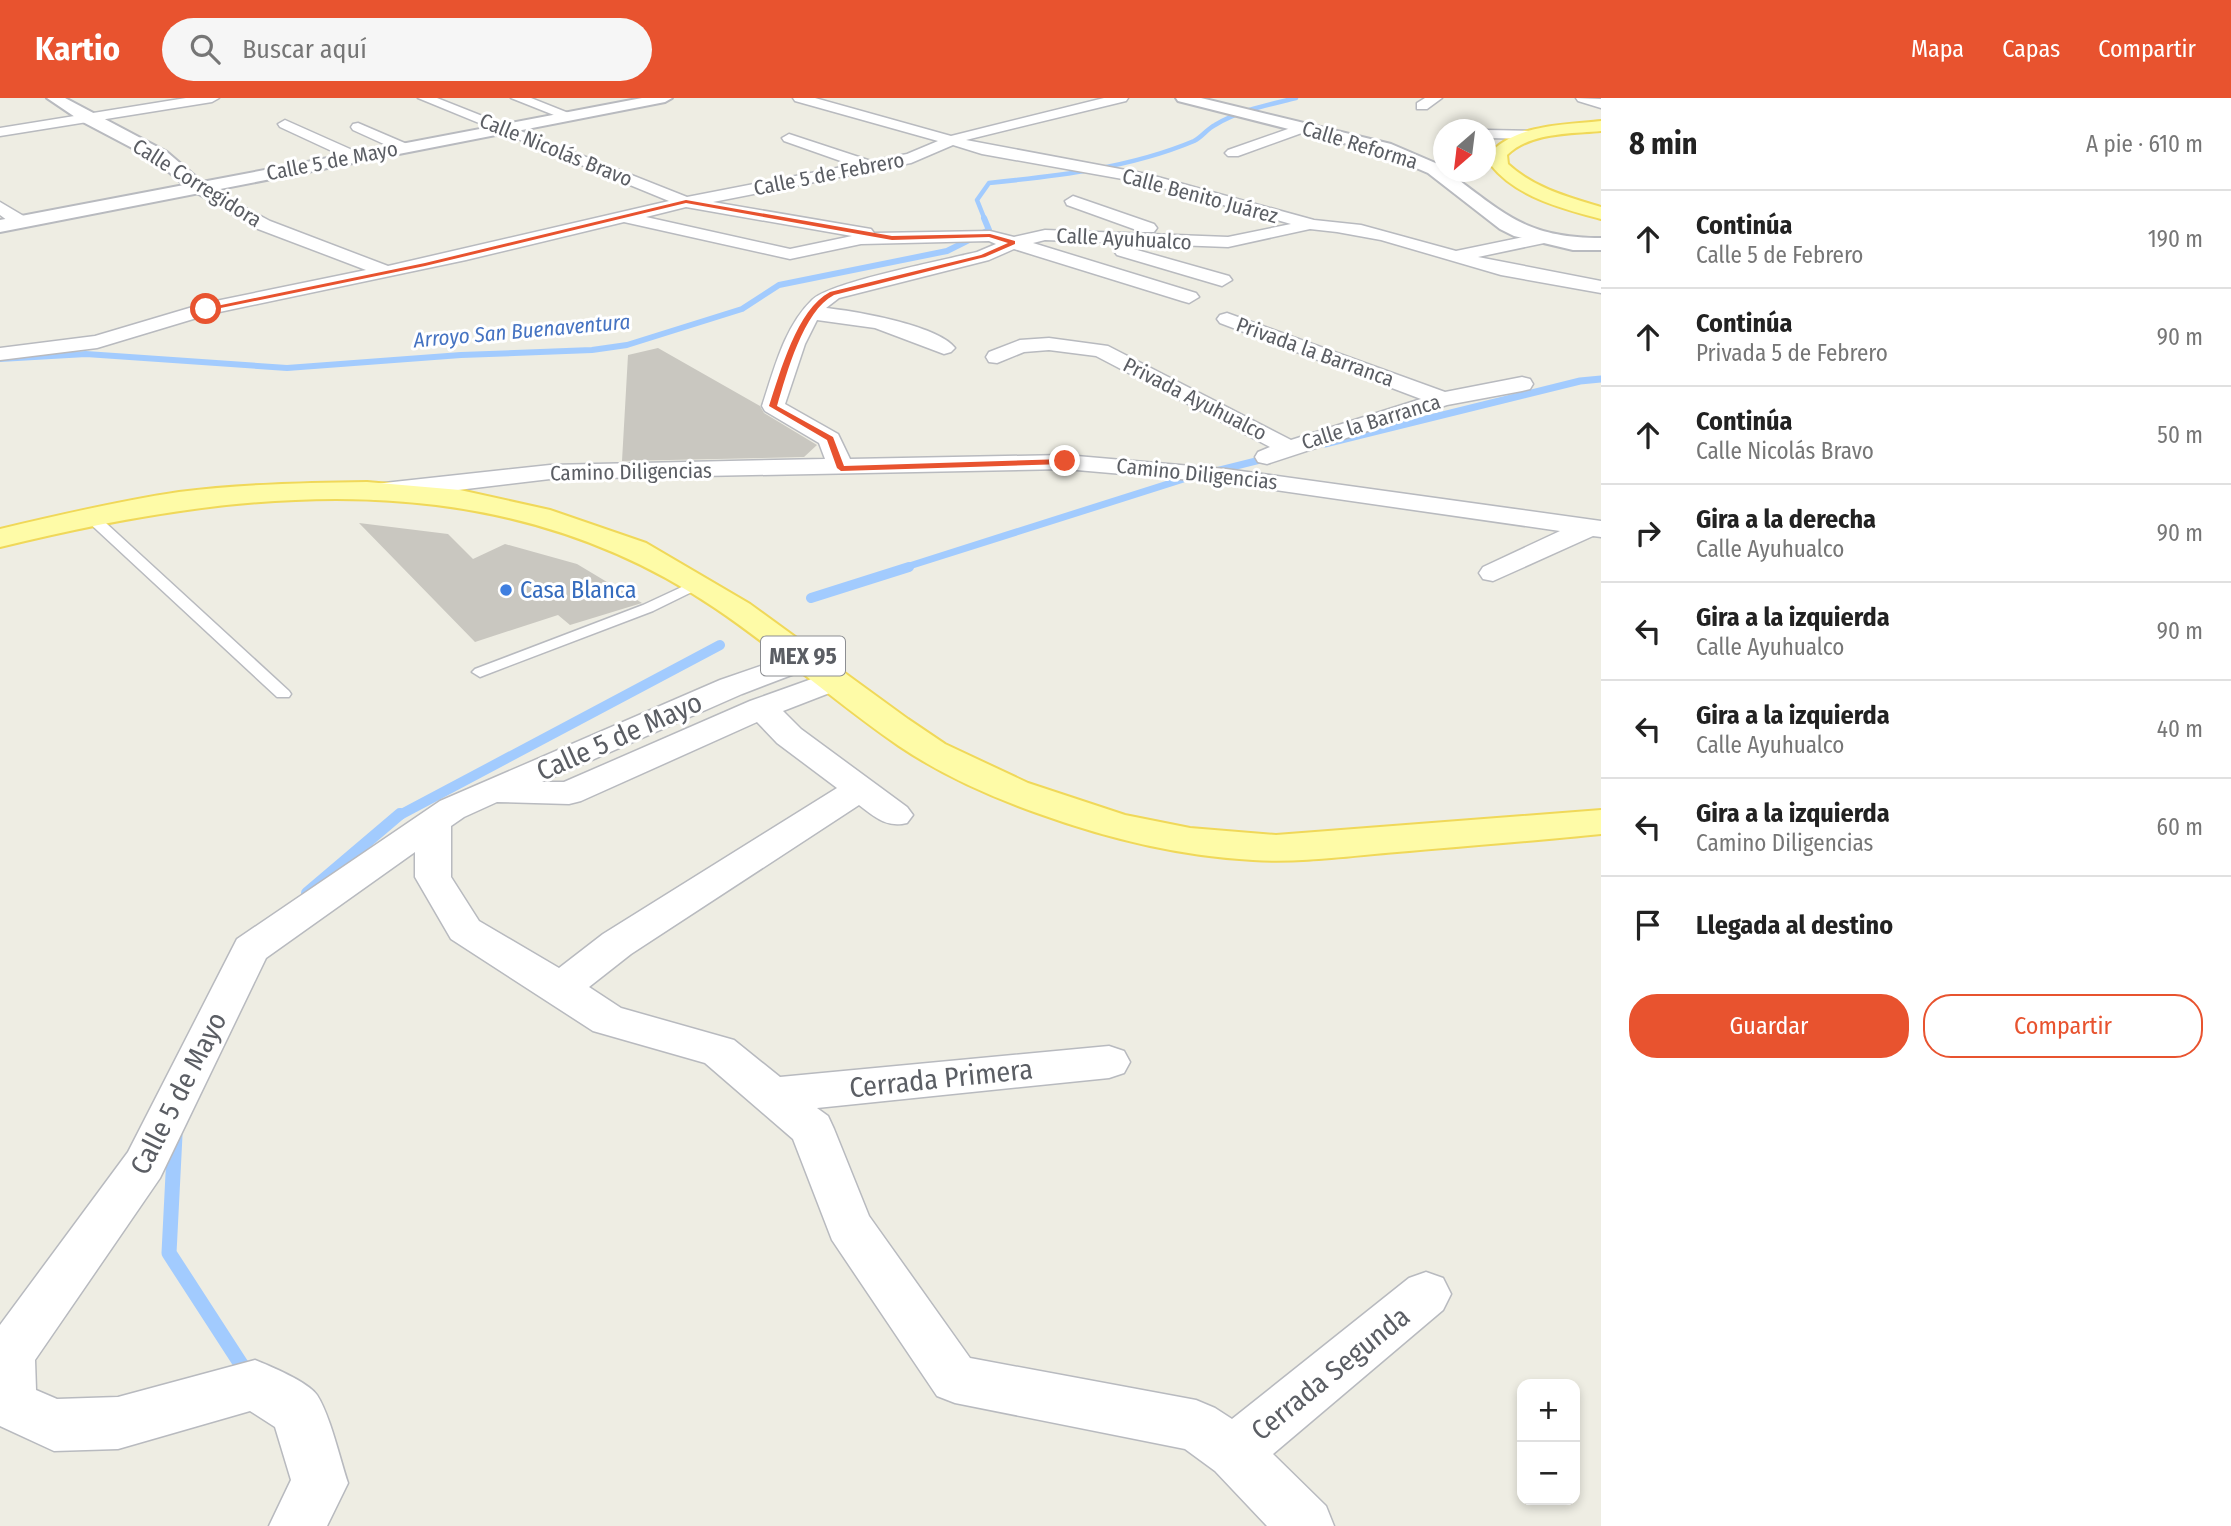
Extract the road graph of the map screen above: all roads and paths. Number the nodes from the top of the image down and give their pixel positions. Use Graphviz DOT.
graph roads {
  1 [pos="54,98"];
  2 [pos="212,98"];
  3 [pos="425,98"];
  4 [pos="518,98"];
  5 [pos="665,98"];
  6 [pos="800,98"];
  7 [pos="1122,98"];
  8 [pos="1183,98"];
  9 [pos="1435,98"];
  10 [pos="1583,98"];
  11 [pos="1601,104"];
  12 [pos="1422,106"];
  13 [pos="569,116"];
  14 [pos="87,118"];
  15 [pos="285,124"];
  16 [pos="1601,126"];
  17 [pos="358,127"];
  18 [pos="1305,127"];
  19 [pos="503,128"];
  20 [pos="990,128"];
  21 [pos="0,132"];
  22 [pos="1496,134"];
  23 [pos="1535,135"];
  24 [pos="789,138"];
  25 [pos="1029,138"];
  26 [pos="950,140"];
  27 [pos="402,147"];
  28 [pos="1233,153"];
  29 [pos="354,156"];
  30 [pos="871,166"];
  31 [pos="1147,179"];
  32 [pos="1092,186"];
  33 [pos="197,187"];
  34 [pos="1073,201"];
  35 [pos="686,202"];
  36 [pos="0,207"];
  37 [pos="1601,213"];
  38 [pos="621,217"];
  39 [pos="21,222"];
  40 [pos="1313,225"];
  41 [pos="0,226"];
  42 [pos="776,232"];
  43 [pos="1070,236"];
  44 [pos="892,238"];
  45 [pos="1543,238"];
  46 [pos="1184,241"];
  47 [pos="732,242"];
  48 [pos="1013,243"];
  49 [pos="1601,244"];
  50 [pos="1457,255"];
  51 [pos="385,271"];
  52 [pos="1222,280"];
  53 [pos="1601,288"];
  54 [pos="1189,297"];
  55 [pos="811,313"];
  56 [pos="1227,319"];
  57 [pos="944,348"];
  58 [pos="0,354"];
  59 [pos="997,357"];
  60 [pos="1522,384"];
  61 [pos="1443,399"];
  62 [pos="1287,449"];
  63 [pos="841,468"];
  64 [pos="1229,475"];
  65 [pos="371,492"];
  66 [pos="90,516"];
  67 [pos="1596,528"];
  68 [pos="0,538"];
  69 [pos="1493,573"];
  70 [pos="699,583"];
  71 [pos="821,670"];
  72 [pos="481,672"];
  73 [pos="283,694"];
  74 [pos="761,708"];
  75 [pos="858,790"];
  76 [pos="490,793"];
  77 [pos="895,815"];
  78 [pos="433,822"];
  79 [pos="1601,822"];
  80 [pos="561,988"];
  81 [pos="1109,1062"];
  82 [pos="773,1095"];
  83 [pos="1426,1294"];
  84 [pos="1234,1452"];
  85 [pos="298,1526"];
  86 [pos="1307,1526"];
  1 -- 14 [label="street, Calle Corregidora"];
  2 -- 14 [label="street"];
  3 -- 19 [label="street, Calle Nicolás Bravo"];
  4 -- 13 [label="street"];
  5 -- 13 [label="street, Calle 5 de Mayo"];
  6 -- 26 [label="street, Calle Benito Juárez"];
  7 -- 20 [label="street, Calle 5 de Febrero"];
  8 -- 18 [label="street, Calle Reforma"];
  9 -- 12 [label="street"];
  10 -- 11 [label="street"];
  13 -- 19 [label="street, Calle 5 de Mayo"];
  14 -- 21 [label="street"];
  14 -- 33 [label="street, Calle Corregidora"];
  15 -- 29 [label="street"];
  16 -- 23 [label="main road"];
  17 -- 27 [label="street"];
  18 -- 28 [label="street"];
  18 -- 45 [label="street, Calle Reforma"];
  19 -- 27 [label="street, Calle 5 de Mayo"];
  19 -- 35 [label="street, Calle Nicolás Bravo"];
  20 -- 25 [label="street"];
  20 -- 26 [label="street, Calle 5 de Febrero"];
  22 -- 23 [label="street"];
  23 -- 37 [label="main road"];
  24 -- 30 [label="street"];
  26 -- 30 [label="street, Calle 5 de Febrero"];
  26 -- 31 [label="street, Calle Benito Juárez"];
  27 -- 29 [label="street, Calle 5 de Mayo"];
  29 -- 33 [label="street, Calle 5 de Mayo"];
  30 -- 35 [label="street, Calle 5 de Febrero"];
  31 -- 32 [label="street"];
  31 -- 40 [label="street, Calle Benito Juárez"];
  33 -- 39 [label="street, Calle 5 de Mayo"];
  33 -- 51 [label="street, Calle Corregidora"];
  34 -- 46 [label="street"];
  35 -- 38 [label="street, Calle 5 de Febrero"];
  35 -- 44 [label="street"];
  36 -- 39 [label="street"];
  38 -- 47 [label="street, Calle Nicolás Bravo"];
  38 -- 51 [label="street, Calle 5 de Febrero"];
  39 -- 41 [label="street, Calle 5 de Mayo"];
  40 -- 46 [label="street, Calle Ayuhualco"];
  40 -- 50 [label="street, Calle Benito Juárez"];
  42 -- 47 [label="street"];
  43 -- 46 [label="street, Calle Ayuhualco"];
  43 -- 48 [label="street, Calle Ayuhualco"];
  43 -- 52 [label="street"];
  44 -- 47 [label="street, Calle Nicolás Bravo"];
  44 -- 48 [label="street, Calle Nicolás Bravo"];
  45 -- 49 [label="street, Calle Reforma"];
  45 -- 50 [label="street"];
  48 -- 54 [label="street, Calle Nicolás Bravo"];
  48 -- 55 [label="street, Calle Ayuhualco"];
  50 -- 53 [label="street, Calle Benito Juárez"];
  51 -- 58 [label="street, Calle 5 de Febrero"];
  55 -- 57 [label="street"];
  55 -- 63 [label="street, Calle Ayuhualco"];
  56 -- 61 [label="street, Privada la Barranca"];
  59 -- 62 [label="street, Privada Ayuhualco"];
  60 -- 61 [label="street, Calle la Barranca"];
  61 -- 62 [label="street, Calle la Barranca"];
  62 -- 64 [label="street, Calle la Barranca"];
  63 -- 64 [label="street, Camino Diligencias"];
  63 -- 65 [label="street, Camino Diligencias"];
  64 -- 67 [label="street, Camino Diligencias"];
  65 -- 66 [label="main road, MEX 95"];
  65 -- 70 [label="main road, MEX 95"];
  66 -- 68 [label="main road, MEX 95"];
  66 -- 73 [label="lane"];
  67 -- 69 [label="street"];
  70 -- 71 [label="main road, MEX 95"];
  70 -- 72 [label="lane"];
  71 -- 74 [label="street"];
  71 -- 76 [label="street, Calle 5 de Mayo"];
  71 -- 79 [label="main road, MEX 95"];
  74 -- 75 [label="street"];
  74 -- 76 [label="street"];
  75 -- 77 [label="street"];
  75 -- 80 [label="street"];
  76 -- 78 [label="street, Calle 5 de Mayo"];
  78 -- 80 [label="street"];
  78 -- 85 [label="street, Calle 5 de Mayo"];
  80 -- 82 [label="street"];
  81 -- 82 [label="street, Cerrada Primera"];
  82 -- 84 [label="street"];
  83 -- 84 [label="street, Cerrada Segunda"];
  84 -- 86 [label="street"];
}
